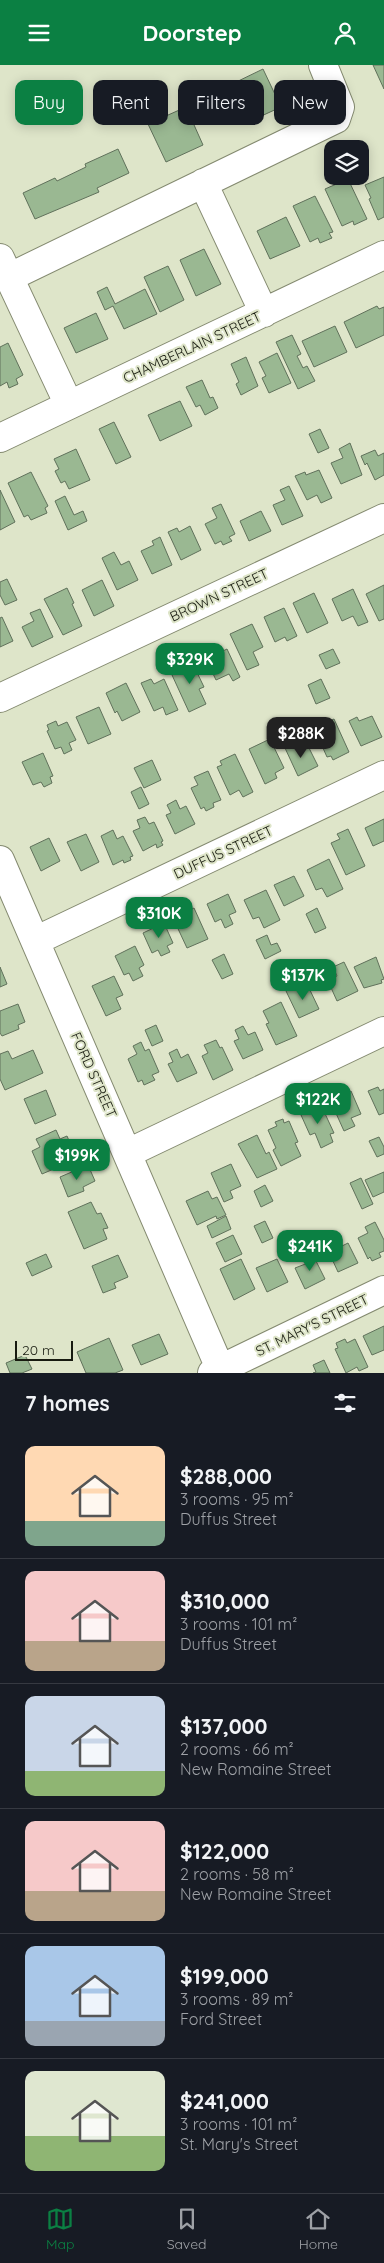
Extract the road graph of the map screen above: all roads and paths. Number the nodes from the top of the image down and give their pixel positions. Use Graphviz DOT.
graph roads {
  1 [pos="323,65"];
  2 [pos="203,183"];
  3 [pos="384,255"];
  4 [pos="5,267"];
  5 [pos="264,313"];
  6 [pos="69,405"];
  7 [pos="0,438"];
  8 [pos="384,518"];
  9 [pos="0,698"];
  10 [pos="384,775"];
  11 [pos="0,860"];
  12 [pos="35,941"];
  13 [pos="384,1031"];
  14 [pos="128,1153"];
  15 [pos="384,1290"];
  16 [pos="218,1372"];
  1 -- 2 [label="street"];
  2 -- 4 [label="street"];
  2 -- 5 [label="street"];
  3 -- 5 [label="street, CHAMBERLAIN STREET"];
  4 -- 6 [label="street"];
  5 -- 6 [label="street, CHAMBERLAIN STREET"];
  6 -- 7 [label="street, CHAMBERLAIN STREET"];
  8 -- 9 [label="street, BROWN STREET"];
  10 -- 12 [label="street, DUFFUS STREET"];
  11 -- 12 [label="street, FORD STREET"];
  12 -- 14 [label="street, FORD STREET"];
  13 -- 14 [label="street"];
  14 -- 16 [label="street, FORD STREET"];
  15 -- 16 [label="street, ST. MARY'S STREET"];
}
